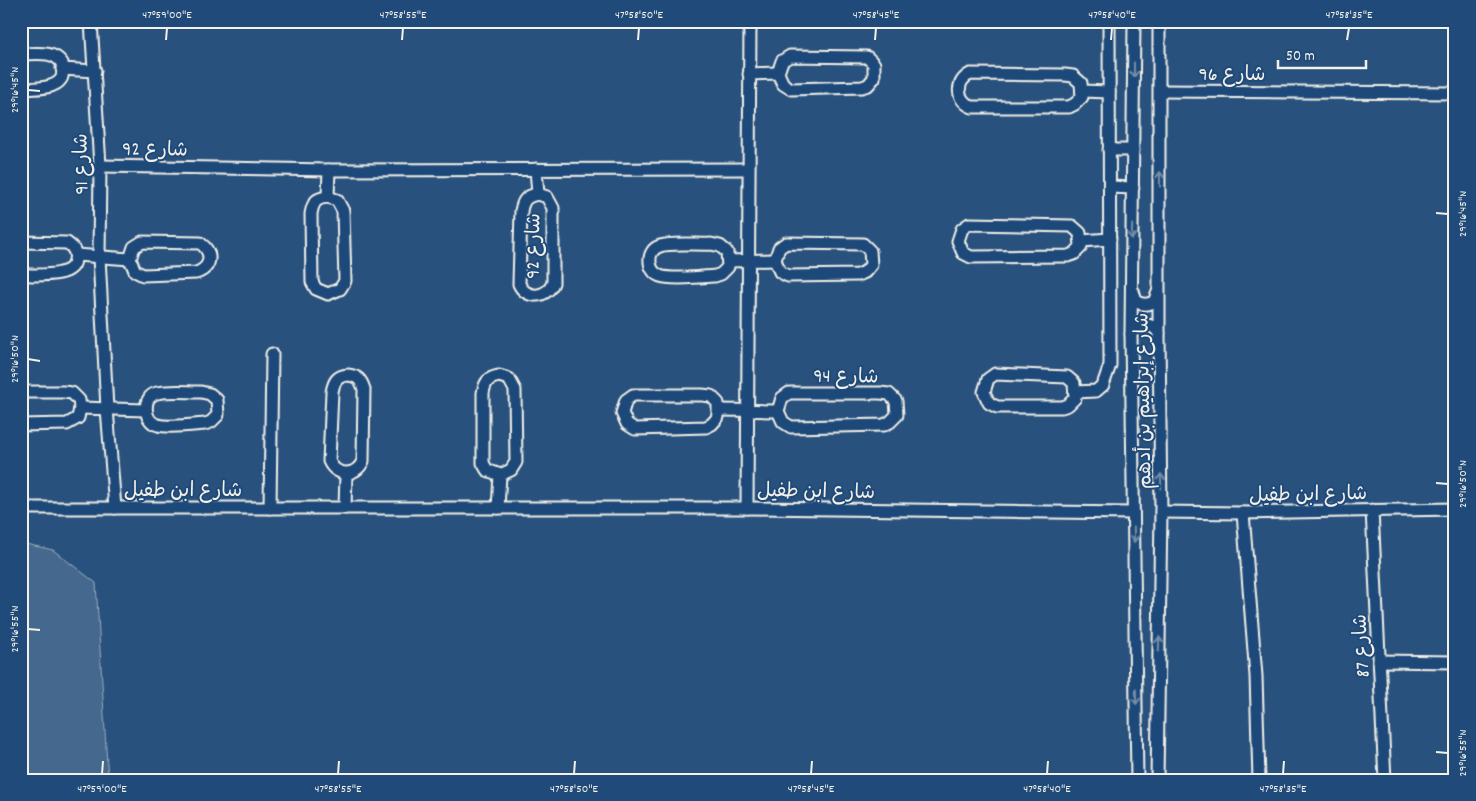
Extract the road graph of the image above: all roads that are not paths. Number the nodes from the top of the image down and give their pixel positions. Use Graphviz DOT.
graph roads {
  1 [pos="91,21"];
  2 [pos="750,21"];
  3 [pos="1109,21"];
  4 [pos="1134,21"];
  5 [pos="1159,21"];
  6 [pos="21,54"];
  7 [pos="62,69"];
  8 [pos="95,71"];
  9 [pos="778,73"];
  10 [pos="749,74"];
  11 [pos="21,89"];
  12 [pos="1082,91"];
  13 [pos="1160,91"];
  14 [pos="1109,92"];
  15 [pos="1455,94"];
  16 [pos="1109,150"];
  17 [pos="1133,150"];
  18 [pos="100,166"];
  19 [pos="536,169"];
  20 [pos="748,169"];
  21 [pos="329,170"];
  22 [pos="1110,187"];
  23 [pos="1133,188"];
  24 [pos="538,194"];
  25 [pos="328,197"];
  26 [pos="1110,239"];
  27 [pos="1081,241"];
  28 [pos="21,242"];
  29 [pos="76,256"];
  30 [pos="99,257"];
  31 [pos="130,259"];
  32 [pos="748,260"];
  33 [pos="775,260"];
  34 [pos="728,261"];
  35 [pos="21,275"];
  36 [pos="1131,287"];
  37 [pos="1160,288"];
  38 [pos="1159,333"];
  39 [pos="1131,334"];
  40 [pos="272,354"];
  41 [pos="21,392"];
  42 [pos="1075,392"];
  43 [pos="80,408"];
  44 [pos="107,409"];
  45 [pos="146,410"];
  46 [pos="719,410"];
  47 [pos="748,410"];
  48 [pos="778,411"];
  49 [pos="21,425"];
  50 [pos="346,474"];
  51 [pos="500,475"];
  52 [pos="21,508"];
  53 [pos="115,508"];
  54 [pos="270,508"];
  55 [pos="344,508"];
  56 [pos="498,508"];
  57 [pos="747,508"];
  58 [pos="1455,509"];
  59 [pos="1372,510"];
  60 [pos="1162,512"];
  61 [pos="1133,513"];
  62 [pos="1243,513"];
  63 [pos="1379,661"];
  64 [pos="1455,662"];
  65 [pos="1137,780"];
  66 [pos="1157,780"];
  67 [pos="1259,780"];
  68 [pos="1385,780"];
  1 -- 8 [label="street, شارع 91"];
  2 -- 10 [label="street"];
  3 -- 14 [label="street, شارع إبراهيم بن أدهم"];
  4 -- 17 [label="street, شارع إبراهيم بن أدهم, one-way"];
  5 -- 13 [label="street, شارع إبراهيم بن أدهم"];
  6 -- 7 [label="street"];
  7 -- 8 [label="street"];
  7 -- 11 [label="street"];
  8 -- 18 [label="street, شارع 91"];
  9 -- 9 [label="street"];
  9 -- 10 [label="street"];
  10 -- 20 [label="street"];
  12 -- 12 [label="street"];
  12 -- 14 [label="street"];
  13 -- 15 [label="street, شارع 96"];
  37 -- 13 [label="street, شارع إبراهيم بن أدهم, one-way"];
  14 -- 16 [label="street, شارع إبراهيم بن أدهم"];
  16 -- 17 [label="street"];
  16 -- 22 [label="street, شارع إبراهيم بن أدهم"];
  17 -- 23 [label="street, شارع إبراهيم بن أدهم"];
  18 -- 21 [label="street, شارع 92"];
  18 -- 30 [label="street, شارع 91"];
  19 -- 20 [label="street, شارع 92"];
  19 -- 21 [label="street, شارع 92"];
  19 -- 24 [label="street, شارع 92"];
  20 -- 32 [label="street"];
  21 -- 25 [label="street"];
  22 -- 23 [label="street"];
  22 -- 26 [label="street, شارع إبراهيم بن أدهم"];
  23 -- 36 [label="street, شارع إبراهيم بن أدهم, one-way"];
  24 -- 24 [label="street, شارع 92"];
  25 -- 25 [label="street"];
  26 -- 27 [label="street"];
  26 -- 42 [label="street, شارع إبراهيم بن أدهم"];
  27 -- 27 [label="street"];
  28 -- 29 [label="street"];
  29 -- 30 [label="street"];
  29 -- 35 [label="street"];
  30 -- 31 [label="street"];
  30 -- 44 [label="street, شارع 91"];
  31 -- 31 [label="street"];
  32 -- 33 [label="street"];
  32 -- 34 [label="street"];
  32 -- 47 [label="street"];
  33 -- 33 [label="street"];
  34 -- 34 [label="street"];
  36 -- 37 [label="street"];
  36 -- 39 [label="street, شارع إبراهيم بن أدهم"];
  37 -- 38 [label="street, شارع إبراهيم بن أدهم"];
  38 -- 39 [label="street"];
  60 -- 38 [label="street, شارع إبراهيم بن أدهم, one-way"];
  39 -- 61 [label="street, شارع إبراهيم بن أدهم"];
  40 -- 54 [label="street"];
  41 -- 43 [label="street"];
  42 -- 42 [label="street"];
  43 -- 44 [label="street"];
  43 -- 49 [label="street"];
  44 -- 45 [label="street"];
  44 -- 53 [label="street, شارع 91"];
  45 -- 45 [label="street"];
  46 -- 46 [label="street"];
  46 -- 47 [label="street"];
  47 -- 48 [label="street"];
  47 -- 57 [label="street"];
  48 -- 48 [label="street, شارع 94"];
  50 -- 50 [label="street"];
  50 -- 55 [label="street"];
  51 -- 51 [label="street"];
  51 -- 56 [label="street"];
  52 -- 53 [label="street, شارع ابن طفيل"];
  53 -- 54 [label="street, شارع ابن طفيل"];
  54 -- 55 [label="street, شارع ابن طفيل"];
  55 -- 56 [label="street, شارع ابن طفيل"];
  56 -- 57 [label="street, شارع ابن طفيل"];
  57 -- 61 [label="street, شارع ابن طفيل"];
  58 -- 59 [label="street, شارع ابن طفيل"];
  59 -- 62 [label="street, شارع ابن طفيل"];
  59 -- 63 [label="street, شارع 87"];
  60 -- 62 [label="street, شارع ابن طفيل"];
  66 -- 60 [label="street, شارع إبراهيم بن أدهم, one-way"];
  61 -- 65 [label="street, شارع إبراهيم بن أدهم, one-way"];
  62 -- 67 [label="street"];
  63 -- 64 [label="street"];
  63 -- 68 [label="street, شارع 87"];
}
